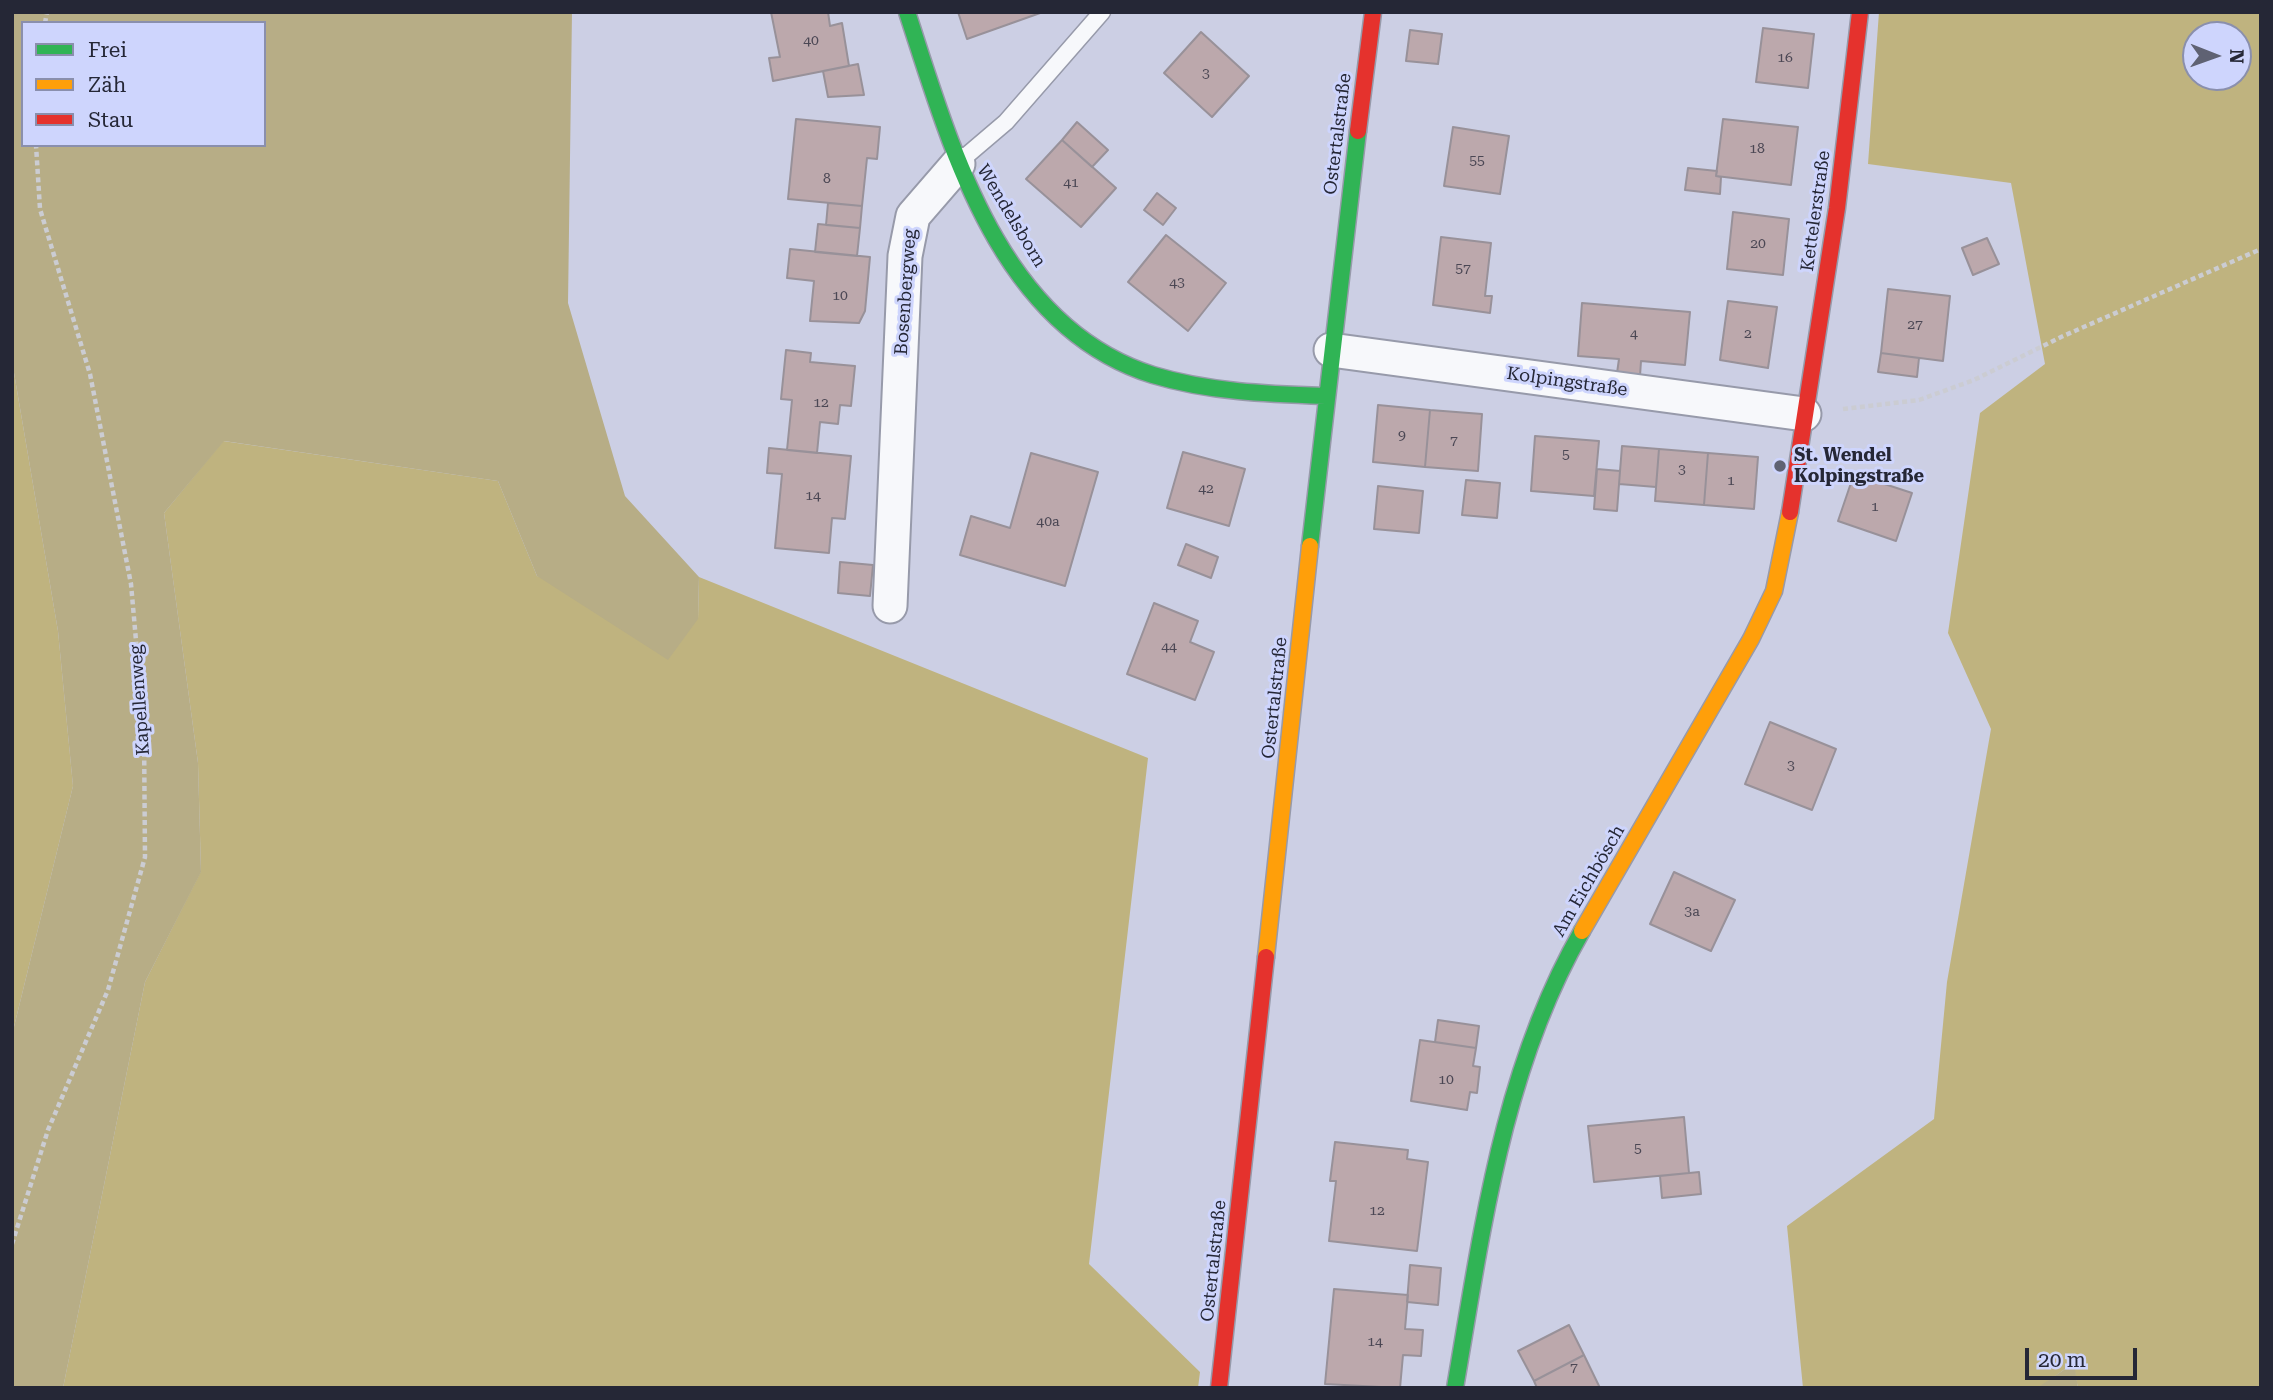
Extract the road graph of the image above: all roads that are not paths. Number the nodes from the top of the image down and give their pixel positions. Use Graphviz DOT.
graph roads {
  1 [pos="907,12"];
  2 [pos="1102,12"];
  3 [pos="1373,12"];
  4 [pos="1860,12"];
  5 [pos="958,164"];
  6 [pos="1331,350"];
  7 [pos="1326,396"];
  8 [pos="1804,414"];
  9 [pos="890,606"];
  10 [pos="1219,1388"];
  11 [pos="1455,1388"];
  1 -- 5 [label="street, Wendelsborn"];
  2 -- 5 [label="lane, Bosenbergweg"];
  3 -- 6 [label="street, Ostertalstraße"];
  4 -- 8 [label="street, Kettelerstraße"];
  5 -- 7 [label="street, Wendelsborn"];
  5 -- 9 [label="street, Bosenbergweg"];
  6 -- 7 [label="street, Ostertalstraße"];
  6 -- 8 [label="street, Kolpingstraße"];
  7 -- 10 [label="street, Ostertalstraße"];
  8 -- 11 [label="street, Am Eichbösch"];
}
